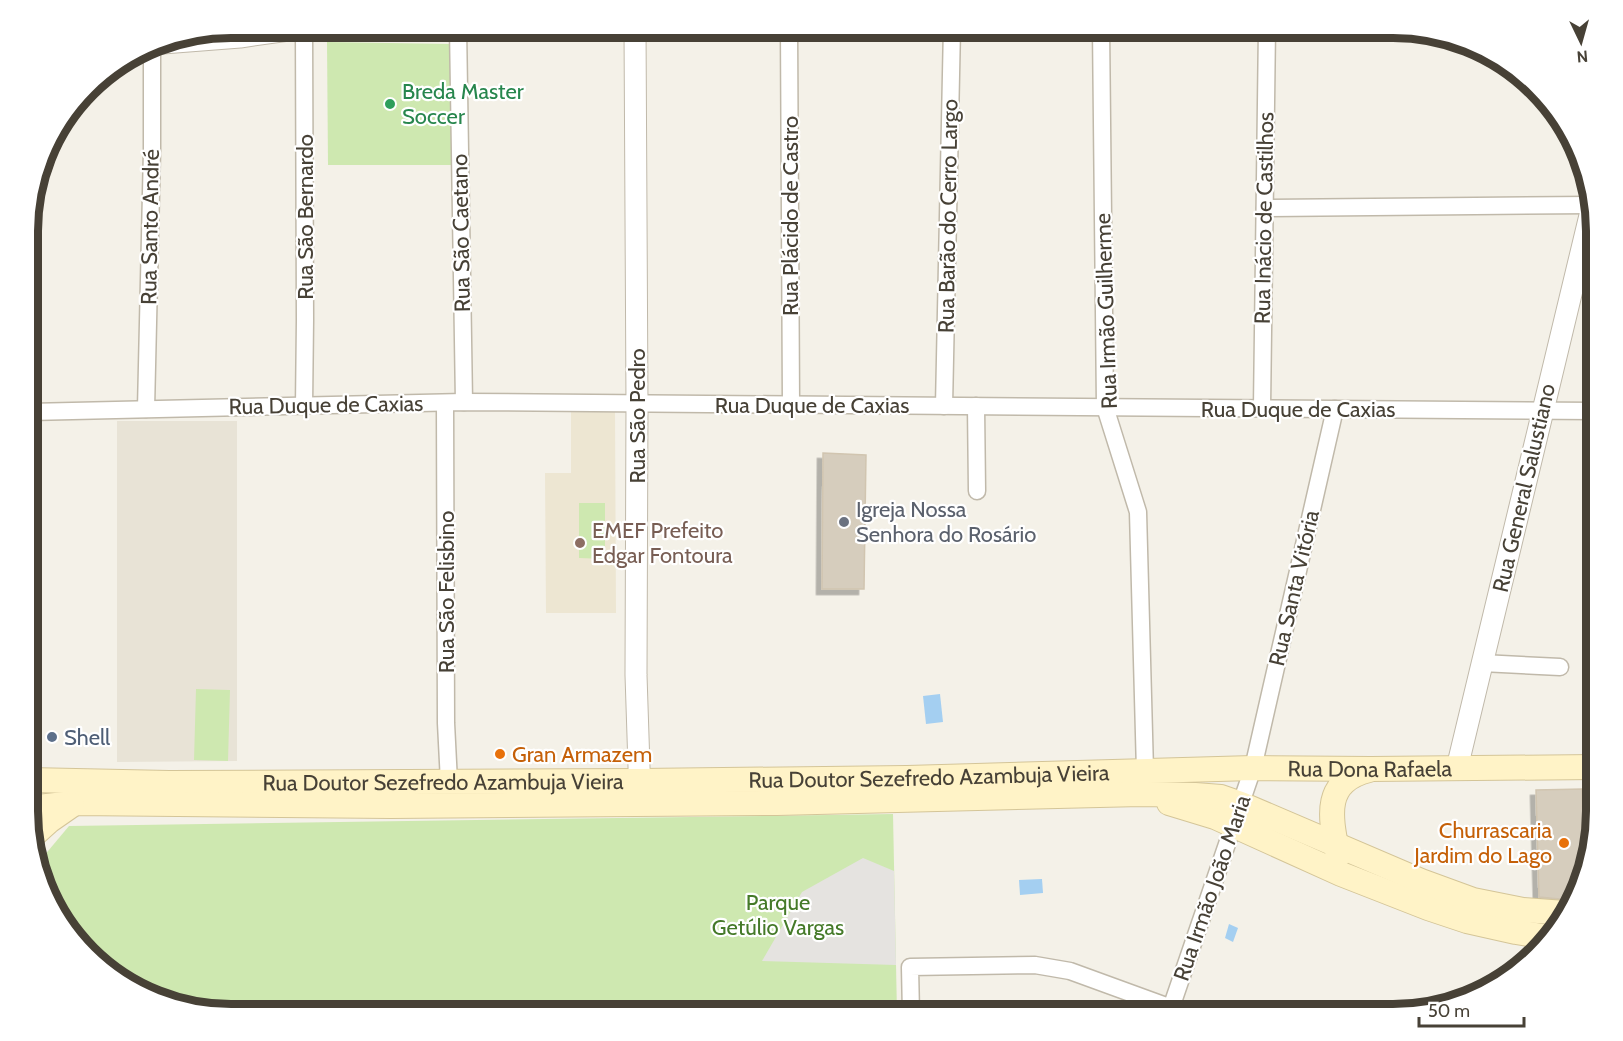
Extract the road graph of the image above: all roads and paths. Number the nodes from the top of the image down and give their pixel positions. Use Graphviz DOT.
graph roads {
  1 [pos="227,38"];
  2 [pos="307,38"];
  3 [pos="458,38"];
  4 [pos="635,38"];
  5 [pos="789,38"];
  6 [pos="952,38"];
  7 [pos="1101,38"];
  8 [pos="1267,38"];
  9 [pos="200,40"];
  10 [pos="151,55"];
  11 [pos="1584,206"];
  12 [pos="1265,208"];
  13 [pos="1585,235"];
  14 [pos="464,402"];
  15 [pos="445,403"];
  16 [pos="637,403"];
  17 [pos="791,405"];
  18 [pos="304,406"];
  19 [pos="944,406"];
  20 [pos="976,406"];
  21 [pos="1105,407"];
  22 [pos="1262,408"];
  23 [pos="1335,409"];
  24 [pos="146,410"];
  25 [pos="1542,410"];
  26 [pos="1585,411"];
  27 [pos="38,412"];
  28 [pos="977,491"];
  29 [pos="1482,663"];
  30 [pos="1560,668"];
  31 [pos="1585,767"];
  32 [pos="1253,768"];
  33 [pos="1457,768"];
  34 [pos="1371,769"];
  35 [pos="38,780"];
  36 [pos="448,782"];
  37 [pos="1143,782"];
  38 [pos="640,793"];
  39 [pos="74,803"];
  40 [pos="38,807"];
  41 [pos="1237,815"];
  42 [pos="39,830"];
  43 [pos="1336,844"];
  44 [pos="1341,874"];
  45 [pos="1556,912"];
  46 [pos="1540,936"];
  47 [pos="911,1003"];
  48 [pos="1158,1003"];
  49 [pos="1173,1003"];
  1 -- 9 [label="street"];
  2 -- 18 [label="street, Rua São Bernardo"];
  3 -- 14 [label="street, Rua São Caetano"];
  4 -- 16 [label="street, Rua São Pedro"];
  5 -- 17 [label="street, Rua Plácido de Castro"];
  6 -- 19 [label="street, Rua Barão do Cerro Largo"];
  7 -- 21 [label="street, Rua Irmão Guilherme"];
  8 -- 12 [label="street, Rua Inácio de Castilhos"];
  10 -- 24 [label="street, Rua Santo André"];
  11 -- 12 [label="street"];
  12 -- 22 [label="street, Rua Inácio de Castilhos"];
  13 -- 25 [label="street, Rua General Salustiano"];
  14 -- 15 [label="street, Rua Duque de Caxias"];
  14 -- 16 [label="street, Rua Duque de Caxias"];
  15 -- 18 [label="street, Rua Duque de Caxias"];
  15 -- 36 [label="street, Rua São Felisbino"];
  16 -- 17 [label="street, Rua Duque de Caxias"];
  16 -- 38 [label="street, Rua São Pedro"];
  17 -- 19 [label="street, Rua Duque de Caxias"];
  18 -- 24 [label="street, Rua Duque de Caxias"];
  19 -- 20 [label="street, Rua Duque de Caxias"];
  20 -- 21 [label="street, Rua Duque de Caxias"];
  20 -- 28 [label="street"];
  21 -- 22 [label="street, Rua Duque de Caxias"];
  21 -- 37 [label="street, Rua Irmão Guilherme"];
  22 -- 23 [label="street, Rua Duque de Caxias"];
  23 -- 25 [label="street, Rua Duque de Caxias"];
  23 -- 32 [label="street, Rua Santa Vitória"];
  24 -- 27 [label="street, Rua Duque de Caxias"];
  25 -- 26 [label="street, Rua Duque de Caxias"];
  25 -- 29 [label="street, Rua General Salustiano"];
  29 -- 30 [label="street"];
  29 -- 33 [label="street, Rua General Salustiano"];
  31 -- 33 [label="main road, Rua Dona Rafaela"];
  32 -- 34 [label="main road, Rua Dona Rafaela"];
  32 -- 37 [label="main road, Rua Dona Rafaela"];
  32 -- 41 [label="street, Rua Irmão João Maria"];
  33 -- 34 [label="main road, Rua Dona Rafaela"];
  34 -- 43 [label="main road"];
  35 -- 36 [label="main road, Rua Doutor Sezefredo Azambuja Vieira"];
  36 -- 38 [label="main road, Rua Doutor Sezefredo Azambuja Vieira"];
  37 -- 38 [label="main road, Rua Doutor Sezefredo Azambuja Vieira"];
  37 -- 41 [label="main road, Rua Doutor Sezefredo Azambuja Vieira"];
  38 -- 39 [label="main road, Rua Doutor Sezefredo Azambuja Vieira"];
  39 -- 40 [label="main road, Rua Doutor Sezefredo Azambuja Vieira"];
  39 -- 42 [label="main road"];
  41 -- 43 [label="main road, Rua Doutor Sezefredo Azambuja Vieira"];
  41 -- 44 [label="main road, Rua Doutor Sezefredo Azambuja Vieira"];
  41 -- 49 [label="street, Rua Irmão João Maria"];
  43 -- 44 [label="main road"];
  43 -- 45 [label="main road, Rua Doutor Sezefredo Azambuja Vieira"];
  44 -- 46 [label="main road, Rua Doutor Sezefredo Azambuja Vieira"];
  47 -- 48 [label="street"];
}
